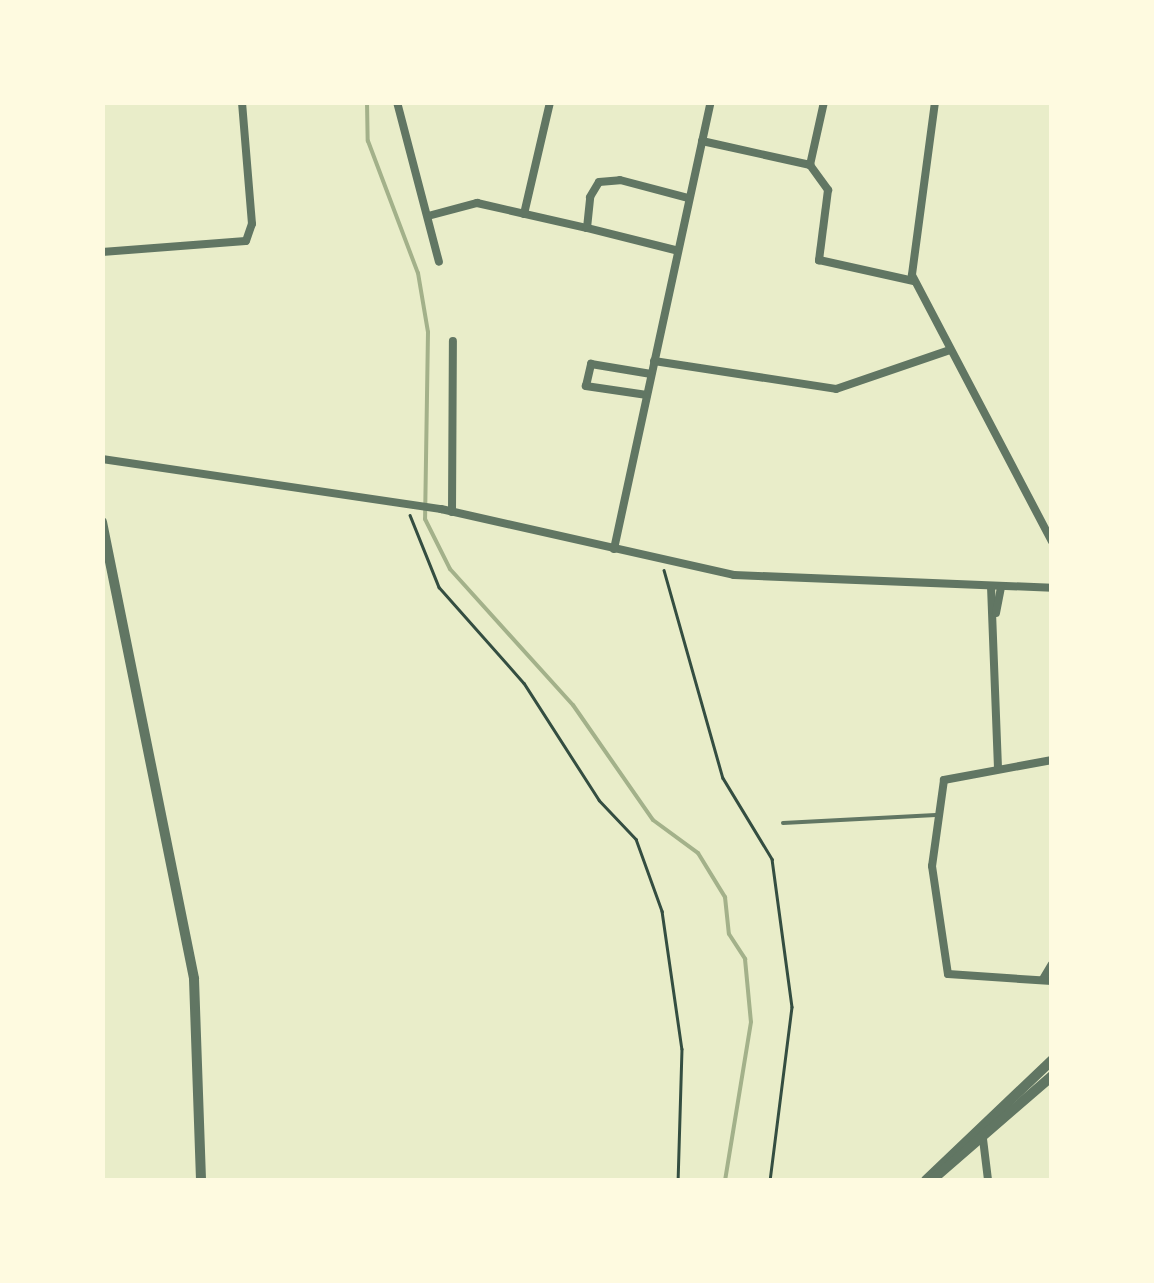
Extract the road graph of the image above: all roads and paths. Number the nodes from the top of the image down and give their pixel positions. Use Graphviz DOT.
graph roads {
  1 [pos="242,102"];
  2 [pos="397,102"];
  3 [pos="550,102"];
  4 [pos="710,102"];
  5 [pos="824,102"];
  6 [pos="935,102"];
  7 [pos="702,141"];
  8 [pos="810,165"];
  9 [pos="688,198"];
  10 [pos="524,214"];
  11 [pos="428,216"];
  12 [pos="587,228"];
  13 [pos="676,250"];
  14 [pos="102,252"];
  15 [pos="439,262"];
  16 [pos="914,281"];
  17 [pos="452,340"];
  18 [pos="950,350"];
  19 [pos="654,361"];
  20 [pos="651,374"];
  21 [pos="647,395"];
  22 [pos="102,459"];
  23 [pos="411,504"];
  24 [pos="452,512"];
  25 [pos="102,522"];
  26 [pos="1052,542"];
  27 [pos="614,548"];
  28 [pos="666,560"];
  29 [pos="996,587"];
  30 [pos="1052,588"];
  31 [pos="1052,760"];
  32 [pos="998,767"];
  33 [pos="936,815"];
  34 [pos="783,824"];
  35 [pos="1052,964"];
  36 [pos="1047,980"];
  37 [pos="1052,1060"];
  38 [pos="1052,1076"];
  39 [pos="979,1135"];
  40 [pos="201,1180"];
  41 [pos="678,1180"];
  42 [pos="770,1180"];
  43 [pos="929,1180"];
  44 [pos="988,1180"];
  1 -- 14 [label="street"];
  2 -- 11 [label="street"];
  3 -- 10 [label="street"];
  4 -- 7 [label="street"];
  5 -- 8 [label="street"];
  6 -- 16 [label="street"];
  7 -- 8 [label="street"];
  7 -- 9 [label="street"];
  8 -- 16 [label="street"];
  9 -- 12 [label="street"];
  9 -- 13 [label="street"];
  10 -- 11 [label="street"];
  10 -- 12 [label="street"];
  11 -- 15 [label="street"];
  12 -- 13 [label="street"];
  13 -- 19 [label="street"];
  16 -- 18 [label="street"];
  17 -- 24 [label="street"];
  18 -- 19 [label="street"];
  18 -- 26 [label="street"];
  19 -- 20 [label="street"];
  20 -- 21 [label="street"];
  20 -- 21 [label="street"];
  21 -- 27 [label="street"];
  22 -- 23 [label="street"];
  23 -- 24 [label="street"];
  23 -- 41 [label="path"];
  24 -- 27 [label="street"];
  25 -- 40 [label="street"];
  27 -- 28 [label="street"];
  28 -- 29 [label="street"];
  28 -- 42 [label="path"];
  29 -- 30 [label="street"];
  29 -- 32 [label="street"];
  31 -- 32 [label="street"];
  32 -- 33 [label="street"];
  33 -- 34 [label="lane"];
  33 -- 36 [label="street"];
  35 -- 36 [label="street"];
  37 -- 39 [label="street"];
  38 -- 39 [label="street"];
  39 -- 43 [label="street"];
  39 -- 44 [label="street"];
}
